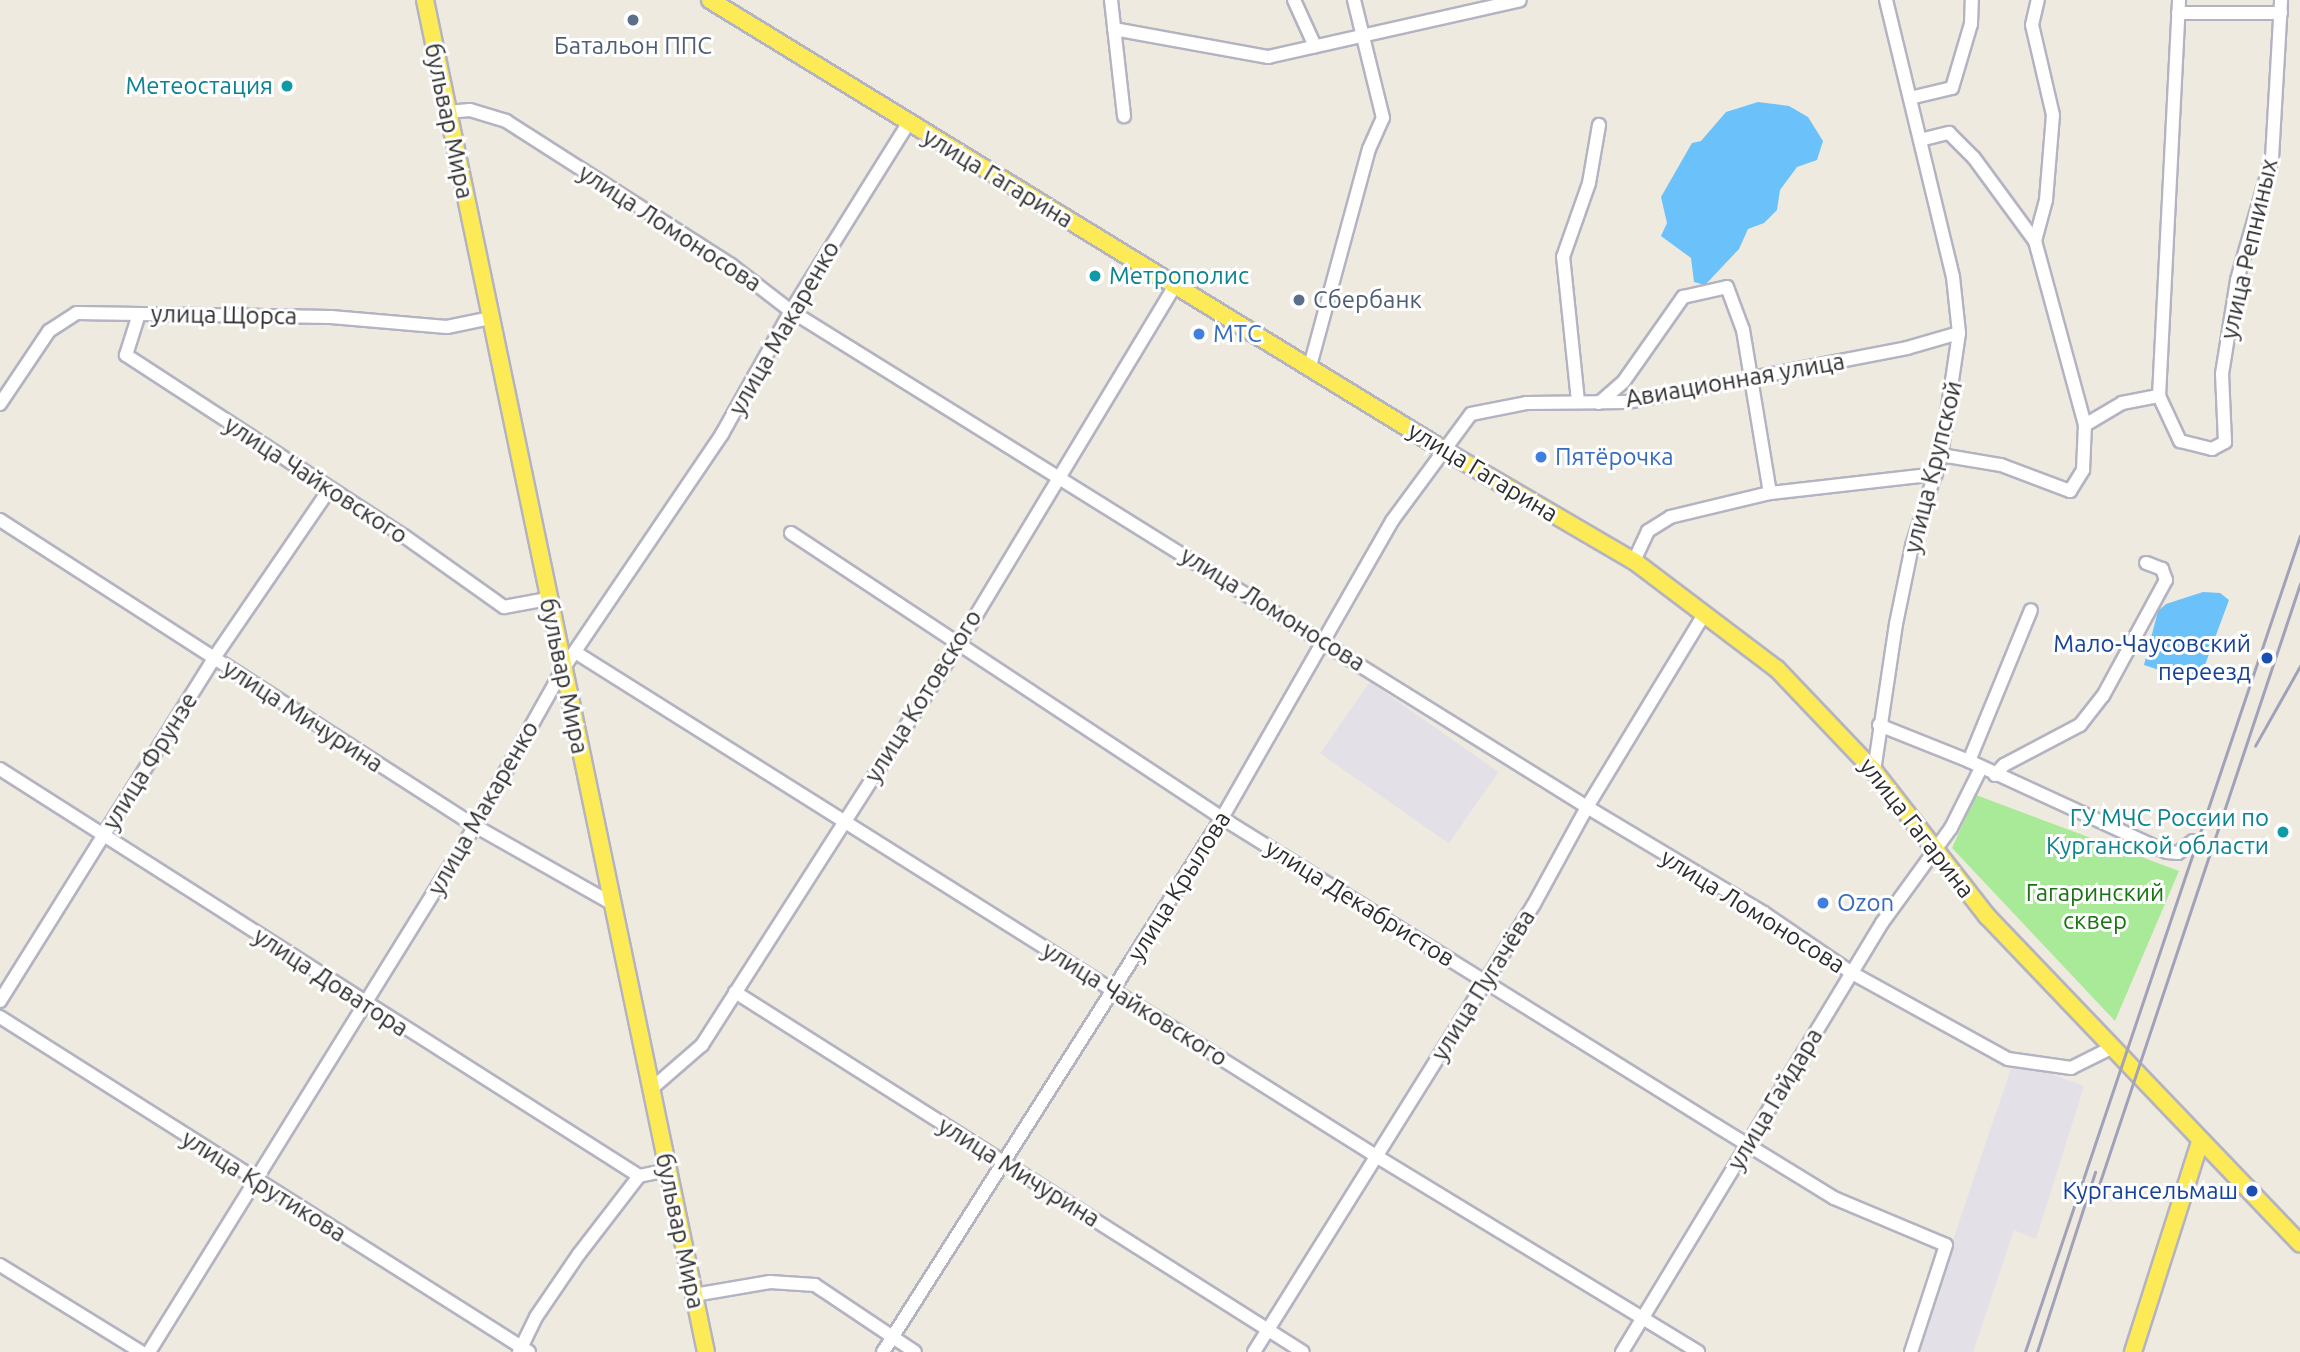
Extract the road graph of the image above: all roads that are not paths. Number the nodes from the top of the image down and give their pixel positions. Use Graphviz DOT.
graph roads {
  1 [pos="425,0"];
  2 [pos="710,0"];
  3 [pos="1111,0"];
  4 [pos="1294,0"];
  5 [pos="1354,0"];
  6 [pos="1520,0"];
  7 [pos="1886,0"];
  8 [pos="1972,0"];
  9 [pos="2038,0"];
  10 [pos="2179,7"];
  11 [pos="2281,7"];
  12 [pos="1114,29"];
  13 [pos="1364,36"];
  14 [pos="1315,47"];
  15 [pos="1910,98"];
  16 [pos="447,112"];
  17 [pos="1124,116"];
  18 [pos="908,124"];
  19 [pos="1599,125"];
  20 [pos="1920,140"];
  21 [pos="2035,241"];
  22 [pos="1175,285"];
  23 [pos="790,311"];
  24 [pos="139,314"];
  25 [pos="491,318"];
  26 [pos="1959,333"];
  27 [pos="1310,366"];
  28 [pos="1749,375"];
  29 [pos="2159,396"];
  30 [pos="1578,401"];
  31 [pos="1599,402"];
  32 [pos="0,404"];
  33 [pos="2085,425"];
  34 [pos="1442,449"];
  35 [pos="1941,455"];
  36 [pos="1057,474"];
  37 [pos="1936,474"];
  38 [pos="329,490"];
  39 [pos="1770,493"];
  40 [pos="0,520"];
  41 [pos="791,533"];
  42 [pos="1634,561"];
  43 [pos="2146,564"];
  44 [pos="547,599"];
  45 [pos="2031,610"];
  46 [pos="1705,614"];
  47 [pos="1321,640"];
  48 [pos="957,647"];
  49 [pos="575,652"];
  50 [pos="214,659"];
  51 [pos="563,669"];
  52 [pos="1878,725"];
  53 [pos="1969,761"];
  54 [pos="1981,768"];
  55 [pos="0,769"];
  56 [pos="1874,771"];
  57 [pos="1995,775"];
  58 [pos="1587,807"];
  59 [pos="1222,818"];
  60 [pos="844,821"];
  61 [pos="475,826"];
  62 [pos="104,834"];
  63 [pos="2193,841"];
  64 [pos="1934,850"];
  65 [pos="611,903"];
  66 [pos="1852,973"];
  67 [pos="1486,981"];
  68 [pos="1114,991"];
  69 [pos="735,992"];
  70 [pos="0,1001"];
  71 [pos="364,1005"];
  72 [pos="0,1017"];
  73 [pos="2111,1048"];
  74 [pos="650,1090"];
  75 [pos="2200,1142"];
  76 [pos="1748,1144"];
  77 [pos="1376,1156"];
  78 [pos="1006,1163"];
  79 [pos="667,1170"];
  80 [pos="639,1176"];
  81 [pos="252,1180"];
  82 [pos="2300,1243"];
  83 [pos="0,1265"];
  84 [pos="694,1295"];
  85 [pos="1644,1318"];
  86 [pos="1268,1329"];
  87 [pos="892,1336"];
  88 [pos="523,1350"];
  89 [pos="141,1352"];
  90 [pos="149,1352"];
  91 [pos="706,1352"];
  92 [pos="883,1352"];
  93 [pos="915,1352"];
  94 [pos="1254,1352"];
  95 [pos="1304,1352"];
  96 [pos="1622,1352"];
  97 [pos="1698,1352"];
  98 [pos="1911,1352"];
  99 [pos="2133,1352"];
  1 -- 16 [label="main road, бульвар Мира"];
  2 -- 18 [label="main road, улица Гагарина"];
  3 -- 12 [label="street"];
  4 -- 14 [label="street"];
  5 -- 13 [label="street"];
  6 -- 13 [label="street"];
  7 -- 15 [label="street, улица Крупской"];
  8 -- 15 [label="street"];
  9 -- 21 [label="street"];
  10 -- 11 [label="street"];
  10 -- 29 [label="street"];
  11 -- 29 [label="street, улица Репниных"];
  12 -- 14 [label="street"];
  12 -- 17 [label="street"];
  13 -- 14 [label="street"];
  13 -- 27 [label="street"];
  15 -- 20 [label="street, улица Крупской"];
  16 -- 23 [label="street, улица Ломоносова"];
  16 -- 25 [label="main road, бульвар Мира"];
  18 -- 22 [label="main road, улица Гагарина"];
  18 -- 23 [label="street, улица Макаренко"];
  19 -- 30 [label="street"];
  20 -- 21 [label="street"];
  20 -- 26 [label="street, улица Крупской"];
  21 -- 33 [label="street"];
  22 -- 27 [label="main road, улица Гагарина"];
  22 -- 36 [label="street, улица Котовского"];
  23 -- 36 [label="street, улица Ломоносова"];
  23 -- 49 [label="street, улица Макаренко"];
  24 -- 25 [label="street, улица Щорса"];
  24 -- 32 [label="street, улица Щорса"];
  24 -- 38 [label="street, улица Чайковского"];
  25 -- 44 [label="main road, бульвар Мира"];
  26 -- 28 [label="street, Авиационная улица"];
  26 -- 35 [label="street, улица Крупской"];
  27 -- 34 [label="main road, улица Гагарина"];
  28 -- 31 [label="street, Авиационная улица"];
  28 -- 31 [label="street"];
  28 -- 39 [label="street"];
  29 -- 33 [label="street"];
  30 -- 31 [label="street, Авиационная улица"];
  30 -- 34 [label="street, Авиационная улица"];
  33 -- 35 [label="street"];
  34 -- 42 [label="main road, улица Гагарина"];
  34 -- 47 [label="street, улица Крылова"];
  35 -- 37 [label="street, улица Крупской"];
  36 -- 47 [label="street, улица Ломоносова"];
  36 -- 48 [label="street, улица Котовского"];
  37 -- 39 [label="street"];
  37 -- 52 [label="street, улица Крупской"];
  38 -- 44 [label="street, улица Чайковского"];
  38 -- 50 [label="street, улица Фрунзе"];
  39 -- 42 [label="street"];
  40 -- 50 [label="street, улица Мичурина"];
  41 -- 48 [label="street, улица Декабристов"];
  42 -- 46 [label="main road, улица Гагарина"];
  43 -- 57 [label="street"];
  44 -- 51 [label="main road, бульвар Мира"];
  45 -- 53 [label="street"];
  46 -- 56 [label="main road, улица Гагарина"];
  46 -- 58 [label="street, улица Пугачёва"];
  47 -- 58 [label="street, улица Ломоносова"];
  47 -- 59 [label="street, улица Крылова"];
  48 -- 59 [label="street, улица Декабристов"];
  48 -- 60 [label="street, улица Котовского"];
  49 -- 51 [label="street, улица Макаренко"];
  49 -- 60 [label="street, улица Чайковского"];
  50 -- 61 [label="street, улица Мичурина"];
  50 -- 62 [label="street, улица Фрунзе"];
  51 -- 61 [label="street, улица Макаренко"];
  51 -- 65 [label="main road, бульвар Мира"];
  52 -- 53 [label="street"];
  52 -- 56 [label="street, улица Крупской"];
  53 -- 54 [label="street"];
  54 -- 57 [label="street"];
  54 -- 64 [label="street, улица Гайдара"];
  55 -- 62 [label="street, улица Доватора"];
  56 -- 64 [label="main road, улица Гагарина"];
  57 -- 63 [label="street"];
  58 -- 66 [label="street, улица Ломоносова"];
  58 -- 67 [label="street, улица Пугачёва"];
  59 -- 67 [label="street, улица Декабристов"];
  59 -- 68 [label="street, улица Крылова"];
  60 -- 68 [label="street, улица Чайковского"];
  60 -- 69 [label="street, улица Котовского"];
  61 -- 65 [label="street, улица Мичурина"];
  61 -- 71 [label="street, улица Макаренко"];
  62 -- 70 [label="street, улица Фрунзе"];
  62 -- 71 [label="street, улица Доватора"];
  64 -- 66 [label="street, улица Гайдара"];
  64 -- 73 [label="main road, улица Гагарина"];
  65 -- 74 [label="main road, бульвар Мира"];
  66 -- 73 [label="street, улица Ломоносова"];
  66 -- 76 [label="street, улица Гайдара"];
  67 -- 76 [label="street, улица Декабристов"];
  67 -- 77 [label="street, улица Пугачёва"];
  68 -- 77 [label="street, улица Чайковского"];
  68 -- 78 [label="street, улица Крылова"];
  69 -- 74 [label="street, улица Котовского"];
  69 -- 78 [label="street, улица Мичурина"];
  71 -- 80 [label="street, улица Доватора"];
  71 -- 81 [label="street, улица Макаренко"];
  72 -- 81 [label="street, улица Крутикова"];
  73 -- 75 [label="main road, улица Гагарина"];
  74 -- 79 [label="main road, бульвар Мира"];
  75 -- 82 [label="main road, улица Гагарина"];
  75 -- 99 [label="main road"];
  76 -- 85 [label="street, улица Гайдара"];
  76 -- 98 [label="street, улица Декабристов"];
  77 -- 85 [label="street, улица Чайковского"];
  77 -- 86 [label="street, улица Пугачёва"];
  78 -- 86 [label="street, улица Мичурина"];
  78 -- 87 [label="street, улица Крылова"];
  79 -- 80 [label="street"];
  79 -- 84 [label="main road, бульвар Мира"];
  80 -- 88 [label="street"];
  81 -- 88 [label="street, улица Крутикова"];
  81 -- 90 [label="street, улица Макаренко"];
  83 -- 89 [label="street"];
  84 -- 87 [label="street"];
  84 -- 91 [label="main road, бульвар Мира"];
  85 -- 96 [label="street, улица Гайдара"];
  85 -- 97 [label="street, улица Чайковского"];
  86 -- 94 [label="street, улица Пугачёва"];
  86 -- 95 [label="street, улица Мичурина"];
  87 -- 92 [label="street, улица Крылова"];
  87 -- 93 [label="street"];
}
